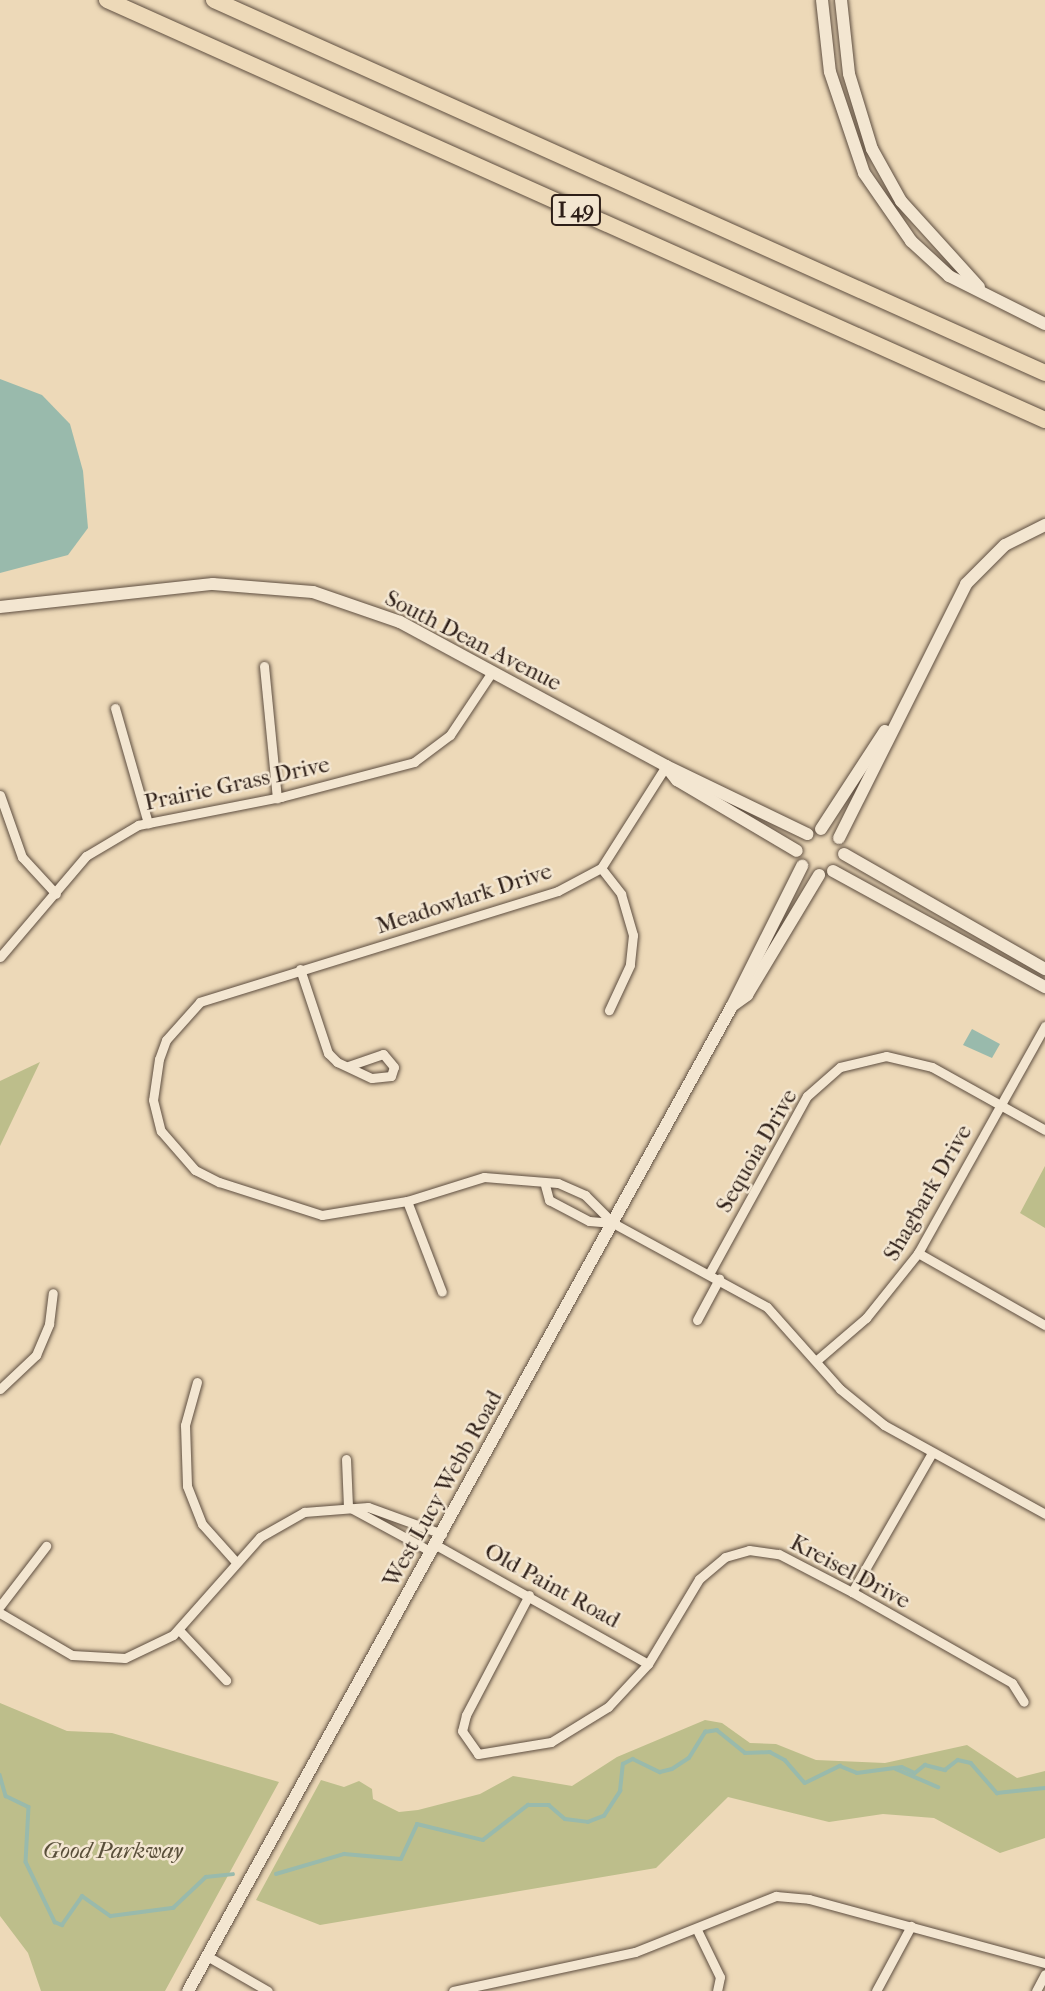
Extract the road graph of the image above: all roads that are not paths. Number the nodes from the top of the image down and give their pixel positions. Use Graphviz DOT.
graph roads {
  1 [pos="107,0"];
  2 [pos="214,0"];
  3 [pos="822,0"];
  4 [pos="841,0"];
  5 [pos="989,298"];
  6 [pos="1045,324"];
  7 [pos="1045,373"];
  8 [pos="1045,420"];
  9 [pos="1042,526"];
  10 [pos="0,607"];
  11 [pos="930,657"];
  12 [pos="264,666"];
  13 [pos="492,672"];
  14 [pos="115,708"];
  15 [pos="666,766"];
  16 [pos="0,795"];
  17 [pos="277,798"];
  18 [pos="148,823"];
  19 [pos="821,829"];
  20 [pos="807,834"];
  21 [pos="839,838"];
  22 [pos="797,851"];
  23 [pos="844,854"];
  24 [pos="802,866"];
  25 [pos="601,868"];
  26 [pos="833,871"];
  27 [pos="820,875"];
  28 [pos="56,894"];
  29 [pos="0,957"];
  30 [pos="300,969"];
  31 [pos="1045,969"];
  32 [pos="1045,987"];
  33 [pos="732,1006"];
  34 [pos="609,1010"];
  35 [pos="1045,1026"];
  36 [pos="349,1066"];
  37 [pos="1002,1105"];
  38 [pos="1045,1130"];
  39 [pos="545,1185"];
  40 [pos="407,1201"];
  41 [pos="613,1223"];
  42 [pos="918,1253"];
  43 [pos="709,1274"];
  44 [pos="719,1279"];
  45 [pos="442,1292"];
  46 [pos="53,1293"];
  47 [pos="697,1320"];
  48 [pos="1045,1325"];
  49 [pos="817,1360"];
  50 [pos="197,1382"];
  51 [pos="0,1390"];
  52 [pos="932,1453"];
  53 [pos="346,1459"];
  54 [pos="348,1506"];
  55 [pos="1045,1514"];
  56 [pos="436,1544"];
  57 [pos="46,1546"];
  58 [pos="236,1562"];
  59 [pos="852,1592"];
  60 [pos="529,1595"];
  61 [pos="0,1606"];
  62 [pos="0,1613"];
  63 [pos="178,1630"];
  64 [pos="648,1664"];
  65 [pos="226,1680"];
  66 [pos="1024,1702"];
  67 [pos="911,1926"];
  68 [pos="698,1932"];
  69 [pos="207,1956"];
  70 [pos="1045,1963"];
  71 [pos="1045,1974"];
  72 [pos="468,1990"];
  73 [pos="188,1991"];
  74 [pos="268,1991"];
  75 [pos="453,1991"];
  76 [pos="717,1991"];
  77 [pos="876,1991"];
  78 [pos="1036,1991"];
  1 -- 8 [label="highway, I 49"];
  2 -- 7 [label="highway, I 49"];
  3 -- 5 [label="street"];
  4 -- 5 [label="street"];
  5 -- 6 [label="street"];
  9 -- 11 [label="street"];
  10 -- 13 [label="street, South Dean Avenue"];
  11 -- 19 [label="street"];
  11 -- 21 [label="street"];
  12 -- 17 [label="street"];
  13 -- 15 [label="street, South Dean Avenue"];
  13 -- 17 [label="street, Prairie Grass Drive"];
  14 -- 18 [label="street"];
  15 -- 20 [label="street, South Dean Avenue"];
  15 -- 22 [label="street, South Dean Avenue"];
  15 -- 25 [label="street, Meadowlark Drive"];
  16 -- 28 [label="street"];
  17 -- 18 [label="street, Prairie Grass Drive"];
  18 -- 28 [label="street, Prairie Grass Drive"];
  19 -- 20 [label="street"];
  19 -- 21 [label="street"];
  20 -- 22 [label="street"];
  21 -- 23 [label="street"];
  22 -- 24 [label="street"];
  23 -- 26 [label="street"];
  23 -- 31 [label="street"];
  24 -- 27 [label="street"];
  24 -- 33 [label="street, West Lucy Webb Road"];
  25 -- 30 [label="street, Meadowlark Drive"];
  25 -- 34 [label="street"];
  26 -- 27 [label="street"];
  26 -- 32 [label="street"];
  27 -- 33 [label="street, West Lucy Webb Road"];
  28 -- 29 [label="street, Prairie Grass Drive"];
  30 -- 36 [label="street"];
  30 -- 40 [label="street, Meadowlark Drive"];
  33 -- 41 [label="street, West Lucy Webb Road"];
  35 -- 37 [label="street, Shagbark Drive"];
  37 -- 38 [label="street, Sequoia Drive"];
  37 -- 42 [label="street, Shagbark Drive"];
  37 -- 43 [label="street, Sequoia Drive"];
  39 -- 40 [label="street, Meadowlark Drive"];
  39 -- 41 [label="street, Meadowlark Drive"];
  39 -- 41 [label="street"];
  40 -- 45 [label="street"];
  41 -- 43 [label="street"];
  41 -- 56 [label="street, West Lucy Webb Road"];
  42 -- 48 [label="street"];
  42 -- 49 [label="street, Shagbark Drive"];
  43 -- 44 [label="street"];
  44 -- 47 [label="street"];
  44 -- 49 [label="street"];
  46 -- 51 [label="street"];
  49 -- 52 [label="street"];
  50 -- 58 [label="street"];
  52 -- 55 [label="street"];
  52 -- 59 [label="street"];
  53 -- 54 [label="street"];
  54 -- 56 [label="street, Old Paint Road"];
  54 -- 56 [label="street, Old Paint Road"];
  54 -- 58 [label="street, Old Paint Road"];
  56 -- 60 [label="street, Old Paint Road"];
  56 -- 69 [label="street, West Lucy Webb Road"];
  57 -- 61 [label="street"];
  58 -- 63 [label="street, Old Paint Road"];
  59 -- 64 [label="street, Kreisel Drive"];
  59 -- 66 [label="street, Kreisel Drive"];
  60 -- 64 [label="street, Old Paint Road"];
  60 -- 64 [label="street, Kreisel Drive"];
  62 -- 63 [label="street, Old Paint Road"];
  63 -- 65 [label="street"];
  67 -- 68 [label="street"];
  67 -- 70 [label="street"];
  67 -- 77 [label="street"];
  68 -- 72 [label="street"];
  68 -- 76 [label="street"];
  69 -- 73 [label="street, West Lucy Webb Road"];
  69 -- 74 [label="street"];
  71 -- 78 [label="street"];
  72 -- 75 [label="street"];
}
